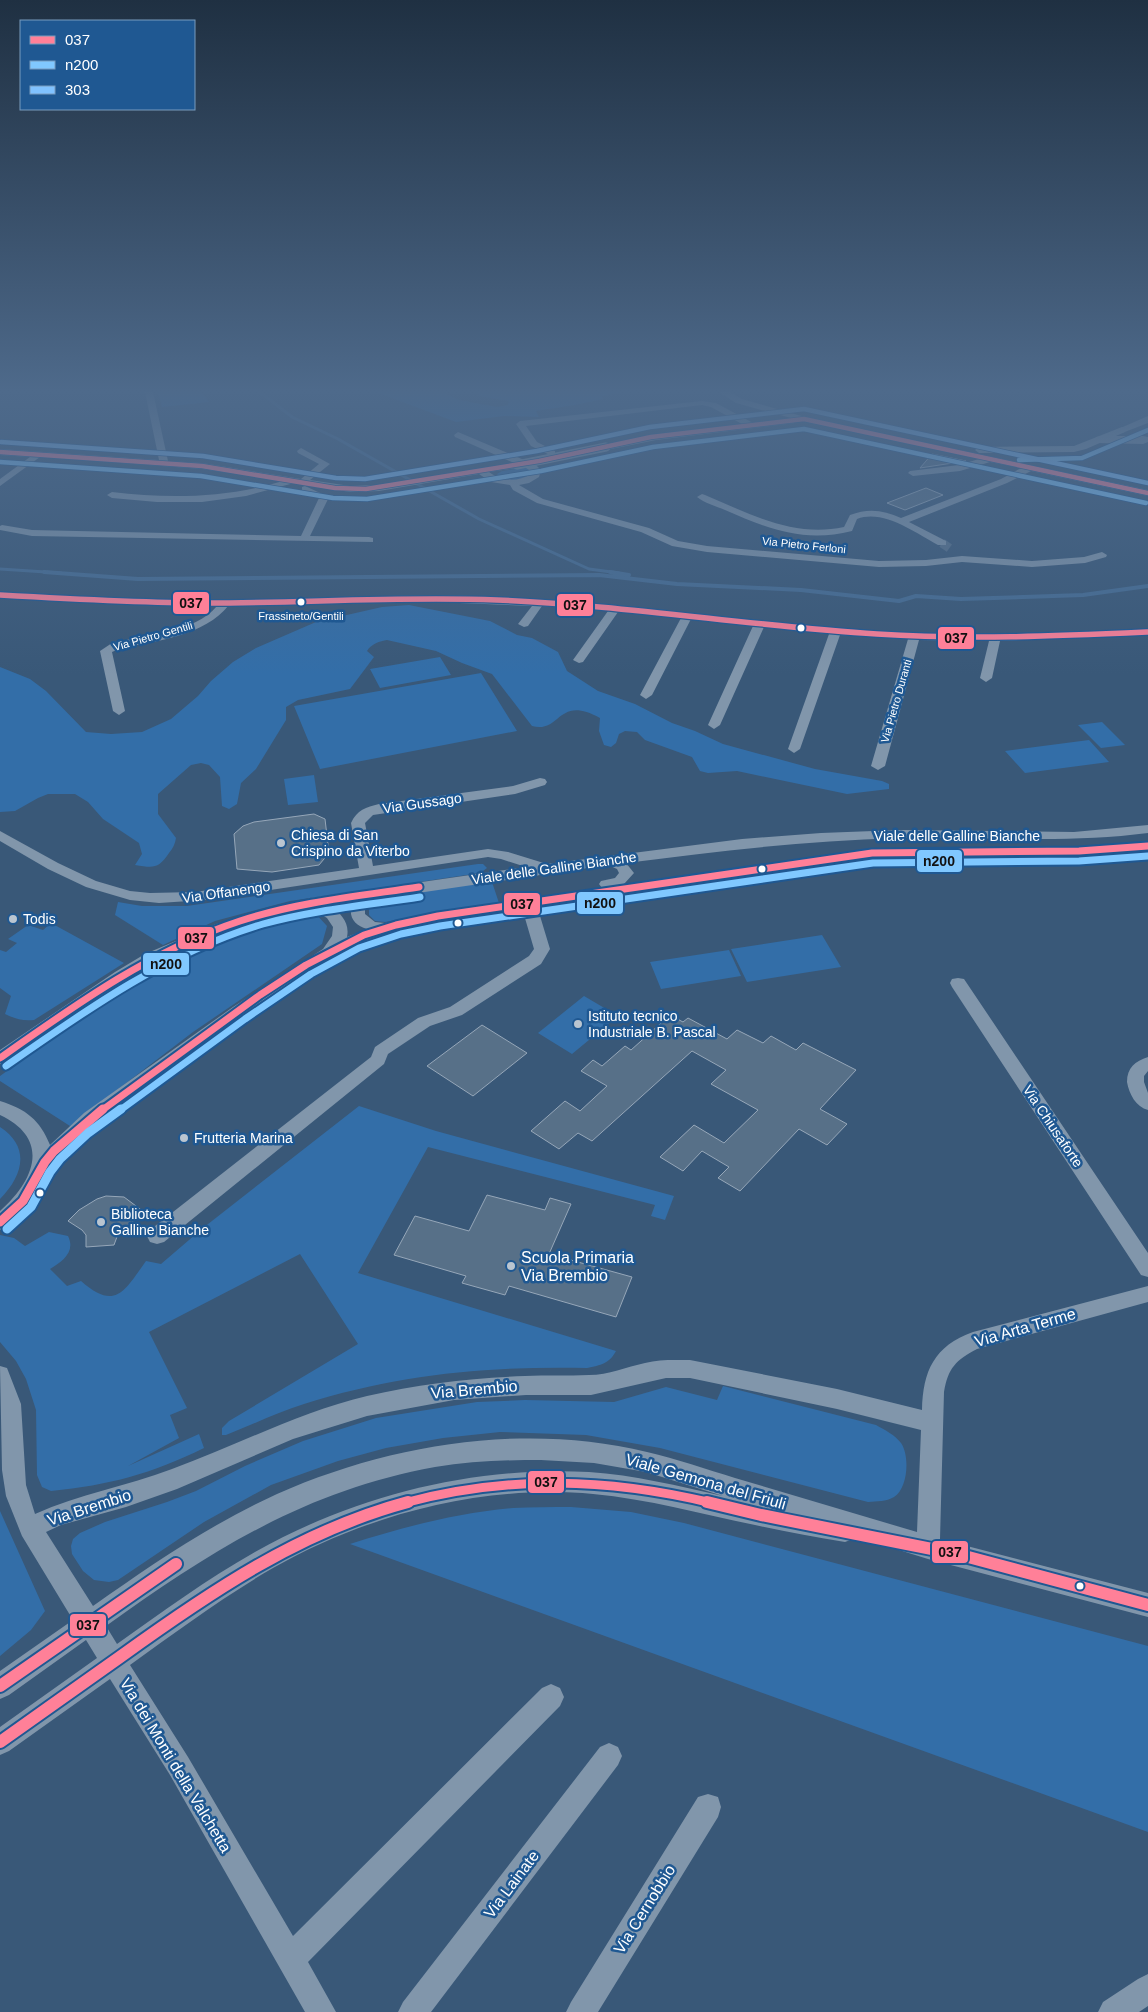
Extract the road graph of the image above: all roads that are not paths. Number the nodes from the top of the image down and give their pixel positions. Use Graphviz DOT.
graph roads {
  1 [pos="277,486"];
  2 [pos="303,486"];
  3 [pos="323,486"];
  4 [pos="390,486"];
  5 [pos="515,486"];
  6 [pos="992,486"];
  7 [pos="1115,486"];
  8 [pos="1148,493"];
  9 [pos="112,495"];
  10 [pos="702,497"];
  11 [pos="901,522"];
  12 [pos="2,528"];
  13 [pos="304,538"];
  14 [pos="369,540"];
  15 [pos="942,543"];
  16 [pos="952,550"];
  17 [pos="1102,555"];
  18 [pos="962,559"];
  19 [pos="0,595"];
  20 [pos="540,602"];
  21 [pos="225,603"];
  22 [pos="615,608"];
  23 [pos="688,615"];
  24 [pos="760,623"];
  25 [pos="524,624"];
  26 [pos="836,631"];
  27 [pos="1148,632"];
  28 [pos="914,637"];
  29 [pos="995,638"];
  30 [pos="579,660"];
  31 [pos="986,678"];
  32 [pos="646,695"];
  33 [pos="119,712"];
  34 [pos="714,725"];
  35 [pos="794,749"];
  36 [pos="878,766"];
  37 [pos="540,782"];
  38 [pos="1148,829"];
  39 [pos="0,835"];
  40 [pos="1148,846"];
  41 [pos="465,857"];
  42 [pos="611,860"];
  43 [pos="547,869"];
  44 [pos="367,871"];
  45 [pos="492,876"];
  46 [pos="366,895"];
  47 [pos="566,897"];
  48 [pos="528,902"];
  49 [pos="311,903"];
  50 [pos="385,928"];
  51 [pos="330,951"];
  52 [pos="958,983"];
  53 [pos="0,1058"];
  54 [pos="1148,1063"];
  55 [pos="1148,1104"];
  56 [pos="0,1108"];
  57 [pos="41,1167"];
  58 [pos="0,1222"];
  59 [pos="157,1236"];
  60 [pos="1148,1269"];
  61 [pos="1147,1296"];
  62 [pos="709,1372"];
  63 [pos="0,1376"];
  64 [pos="933,1423"];
  65 [pos="30,1528"];
  66 [pos="928,1547"];
  67 [pos="1148,1605"];
  68 [pos="90,1624"];
  69 [pos="114,1662"];
  70 [pos="0,1686"];
  71 [pos="552,1696"];
  72 [pos="0,1742"];
  73 [pos="609,1756"];
  74 [pos="708,1806"];
  75 [pos="291,1959"];
  76 [pos="1148,1989"];
  77 [pos="321,2012"];
  78 [pos="413,2012"];
  79 [pos="580,2012"];
  80 [pos="1113,2012"];
  1 -- 9 [label="street"];
  2 -- 13 [label="street"];
  3 -- 4 [label="street"];
  5 -- 18 [label="street, Via Pietro Ferloni"];
  6 -- 11 [label="street"];
  7 -- 8 [label="street"];
  10 -- 11 [label="street"];
  11 -- 15 [label="street"];
  12 -- 13 [label="street"];
  13 -- 14 [label="street"];
  16 -- 18 [label="street"];
  17 -- 18 [label="street"];
  19 -- 21 [label="street"];
  20 -- 21 [label="street"];
  20 -- 22 [label="street"];
  20 -- 25 [label="street"];
  21 -- 33 [label="street, Via Pietro Gentili"];
  22 -- 23 [label="street"];
  22 -- 30 [label="street"];
  23 -- 24 [label="street"];
  23 -- 32 [label="street"];
  24 -- 26 [label="street"];
  24 -- 34 [label="street"];
  26 -- 28 [label="street"];
  26 -- 35 [label="street"];
  27 -- 29 [label="street"];
  28 -- 29 [label="street"];
  28 -- 36 [label="street, Via Pietro Duranti"];
  29 -- 31 [label="street"];
  37 -- 44 [label="street, Via Gussago"];
  38 -- 42 [label="street, Viale delle Galline Bianche"];
  39 -- 44 [label="street, Via Offanengo"];
  40 -- 47 [label="street, Viale delle Galline Bianche"];
  41 -- 43 [label="street, Via Offanengo"];
  41 -- 44 [label="street, Via Offanengo"];
  41 -- 45 [label="street, Via Offanengo"];
  42 -- 43 [label="street, Viale delle Galline Bianche"];
  42 -- 47 [label="street"];
  43 -- 45 [label="street, Viale delle Galline Bianche"];
  45 -- 46 [label="street, Viale delle Galline Bianche"];
  46 -- 49 [label="street, Viale delle Galline Bianche"];
  46 -- 50 [label="street"];
  47 -- 48 [label="street, Viale delle Galline Bianche"];
  48 -- 50 [label="street, Viale delle Galline Bianche"];
  48 -- 59 [label="street"];
  49 -- 51 [label="street"];
  49 -- 53 [label="street, Viale delle Galline Bianche"];
  50 -- 51 [label="street, Viale delle Galline Bianche"];
  51 -- 57 [label="street, Viale delle Galline Bianche"];
  52 -- 60 [label="street, Via Chiusaforte"];
  54 -- 55 [label="street"];
  56 -- 57 [label="street"];
  57 -- 58 [label="street"];
  61 -- 64 [label="street, Via Arta Terme"];
  62 -- 64 [label="street, Via Brembio"];
  62 -- 65 [label="street, Via Brembio"];
  63 -- 65 [label="street, Via dei Monti della Valchetta"];
  64 -- 66 [label="street, Via Arta Terme"];
  65 -- 68 [label="street, Via dei Monti della Valchetta"];
  66 -- 67 [label="street, Viale Gemona del Friuli"];
  66 -- 68 [label="street, Viale Gemona del Friuli"];
  66 -- 69 [label="street, Viale Gemona del Friuli"];
  68 -- 69 [label="street, Via dei Monti della Valchetta"];
  68 -- 70 [label="street, Viale Gemona del Friuli"];
  69 -- 72 [label="street, Viale Gemona del Friuli"];
  69 -- 75 [label="street, Via dei Monti della Valchetta"];
  71 -- 75 [label="street"];
  73 -- 78 [label="street, Via Lainate"];
  74 -- 79 [label="street, Via Cernobbio"];
  75 -- 77 [label="street, Via dei Monti della Valchetta"];
  76 -- 80 [label="street"];
}
